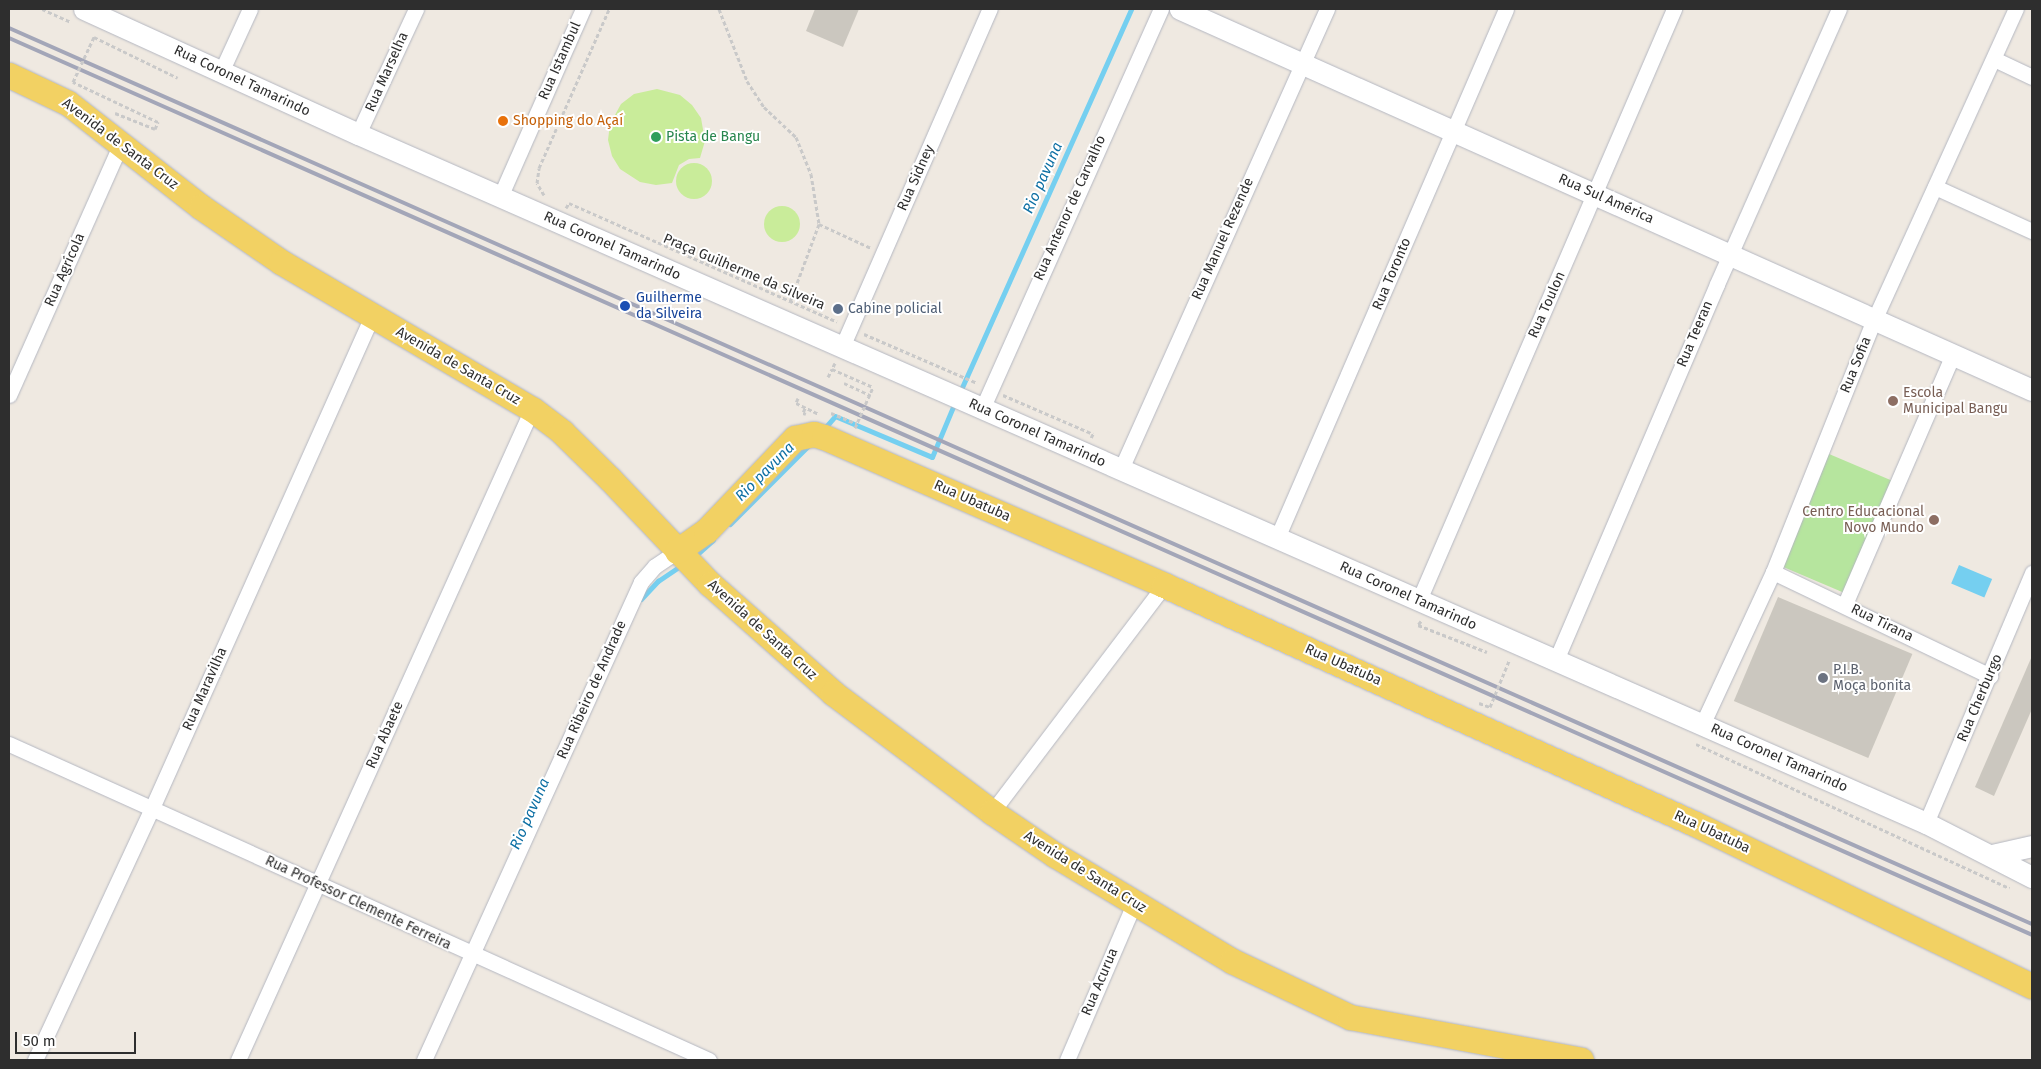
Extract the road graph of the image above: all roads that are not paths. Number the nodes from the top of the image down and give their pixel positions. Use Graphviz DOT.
graph roads {
  1 [pos="84,9"];
  2 [pos="250,9"];
  3 [pos="416,9"];
  4 [pos="583,9"];
  5 [pos="990,9"];
  6 [pos="1161,9"];
  7 [pos="1180,9"];
  8 [pos="1327,9"];
  9 [pos="1506,9"];
  10 [pos="1674,9"];
  11 [pos="1839,9"];
  12 [pos="2016,9"];
  13 [pos="1994,59"];
  14 [pos="1302,62"];
  15 [pos="221,72"];
  16 [pos="9,75"];
  17 [pos="2032,77"];
  18 [pos="1453,130"];
  19 [pos="358,134"];
  20 [pos="121,144"];
  21 [pos="1936,187"];
  22 [pos="1596,194"];
  23 [pos="500,197"];
  24 [pos="2032,231"];
  25 [pos="1730,254"];
  26 [pos="372,316"];
  27 [pos="1874,320"];
  28 [pos="842,347"];
  29 [pos="1953,355"];
  30 [pos="2032,390"];
  31 [pos="9,396"];
  32 [pos="532,409"];
  33 [pos="982,409"];
  34 [pos="1121,469"];
  35 [pos="1278,538"];
  36 [pos="677,551"];
  37 [pos="1773,572"];
  38 [pos="2032,573"];
  39 [pos="1164,585"];
  40 [pos="1419,600"];
  41 [pos="1845,604"];
  42 [pos="1556,660"];
  43 [pos="1990,676"];
  44 [pos="1702,724"];
  45 [pos="9,744"];
  46 [pos="152,808"];
  47 [pos="992,812"];
  48 [pos="1926,823"];
  49 [pos="2032,846"];
  50 [pos="1992,855"];
  51 [pos="2032,877"];
  52 [pos="318,884"];
  53 [pos="1134,904"];
  54 [pos="477,958"];
  55 [pos="2032,986"];
  56 [pos="35,1060"];
  57 [pos="238,1060"];
  58 [pos="424,1060"];
  59 [pos="709,1060"];
  60 [pos="1067,1060"];
  61 [pos="1580,1060"];
  1 -- 15 [label="main road, Rua Coronel Tamarindo"];
  2 -- 15 [label="street"];
  3 -- 19 [label="street, Rua Marselha"];
  4 -- 23 [label="street, Rua Istambul"];
  5 -- 28 [label="street, Rua Sidney"];
  6 -- 33 [label="street, Rua Antenor de Carvalho"];
  7 -- 14 [label="main road, Rua Sul América"];
  8 -- 14 [label="street, Rua Manuel Rezende"];
  9 -- 18 [label="street, Rua Toronto"];
  10 -- 22 [label="street, Rua Toulon"];
  11 -- 25 [label="street, Rua Teeran"];
  12 -- 13 [label="street, Rua Sofia"];
  13 -- 17 [label="street"];
  13 -- 21 [label="street, Rua Sofia"];
  14 -- 18 [label="main road, Rua Sul América"];
  14 -- 34 [label="street, Rua Manuel Rezende"];
  15 -- 19 [label="main road, Rua Coronel Tamarindo"];
  16 -- 20 [label="main road, Avenida de Santa Cruz"];
  18 -- 22 [label="main road, Rua Sul América"];
  18 -- 35 [label="street, Rua Toronto"];
  19 -- 23 [label="main road, Rua Coronel Tamarindo"];
  20 -- 26 [label="main road, Avenida de Santa Cruz"];
  20 -- 31 [label="street, Rua Agrícola"];
  21 -- 24 [label="street"];
  21 -- 27 [label="street, Rua Sofia"];
  22 -- 25 [label="main road, Rua Sul América"];
  22 -- 40 [label="street, Rua Toulon"];
  23 -- 28 [label="main road, Rua Coronel Tamarindo"];
  25 -- 27 [label="main road, Rua Sul América"];
  25 -- 42 [label="street, Rua Teeran"];
  26 -- 32 [label="main road, Avenida de Santa Cruz"];
  26 -- 46 [label="street, Rua Maravilha"];
  27 -- 29 [label="main road, Rua Sul América"];
  27 -- 37 [label="street, Rua Sofia"];
  28 -- 33 [label="main road, Rua Coronel Tamarindo"];
  29 -- 30 [label="main road, Rua Sul América"];
  29 -- 41 [label="street"];
  32 -- 36 [label="main road, Avenida de Santa Cruz"];
  32 -- 52 [label="street, Rua Abaete"];
  33 -- 34 [label="main road, Rua Coronel Tamarindo"];
  34 -- 35 [label="main road, Rua Coronel Tamarindo"];
  35 -- 40 [label="main road, Rua Coronel Tamarindo"];
  36 -- 39 [label="main road, Rua Ubatuba"];
  36 -- 47 [label="main road, Avenida de Santa Cruz"];
  36 -- 54 [label="street, Rua Ribeiro de Andrade"];
  37 -- 41 [label="street, Rua Tirana"];
  37 -- 44 [label="street, Rua Sofia"];
  38 -- 43 [label="street, Rua Cherburgo"];
  39 -- 47 [label="street"];
  39 -- 55 [label="main road, Rua Ubatuba"];
  40 -- 42 [label="main road, Rua Coronel Tamarindo"];
  41 -- 43 [label="street, Rua Tirana"];
  42 -- 44 [label="main road, Rua Coronel Tamarindo"];
  43 -- 48 [label="street, Rua Cherburgo"];
  44 -- 48 [label="main road, Rua Coronel Tamarindo"];
  45 -- 46 [label="street, Rua Professor Clemente Ferreira"];
  46 -- 52 [label="street, Rua Professor Clemente Ferreira"];
  46 -- 56 [label="street, Rua Maravilha"];
  47 -- 53 [label="main road, Avenida de Santa Cruz"];
  48 -- 50 [label="main road, Rua Coronel Tamarindo"];
  49 -- 50 [label="main road"];
  50 -- 51 [label="main road, Rua Coronel Tamarindo"];
  52 -- 54 [label="street, Rua Professor Clemente Ferreira"];
  52 -- 57 [label="street, Rua Abaete"];
  53 -- 60 [label="street, Rua Acurua"];
  53 -- 61 [label="main road, Avenida de Santa Cruz"];
  54 -- 58 [label="street, Rua Ribeiro de Andrade"];
  54 -- 59 [label="street, Rua Professor Clemente Ferreira"];
}
